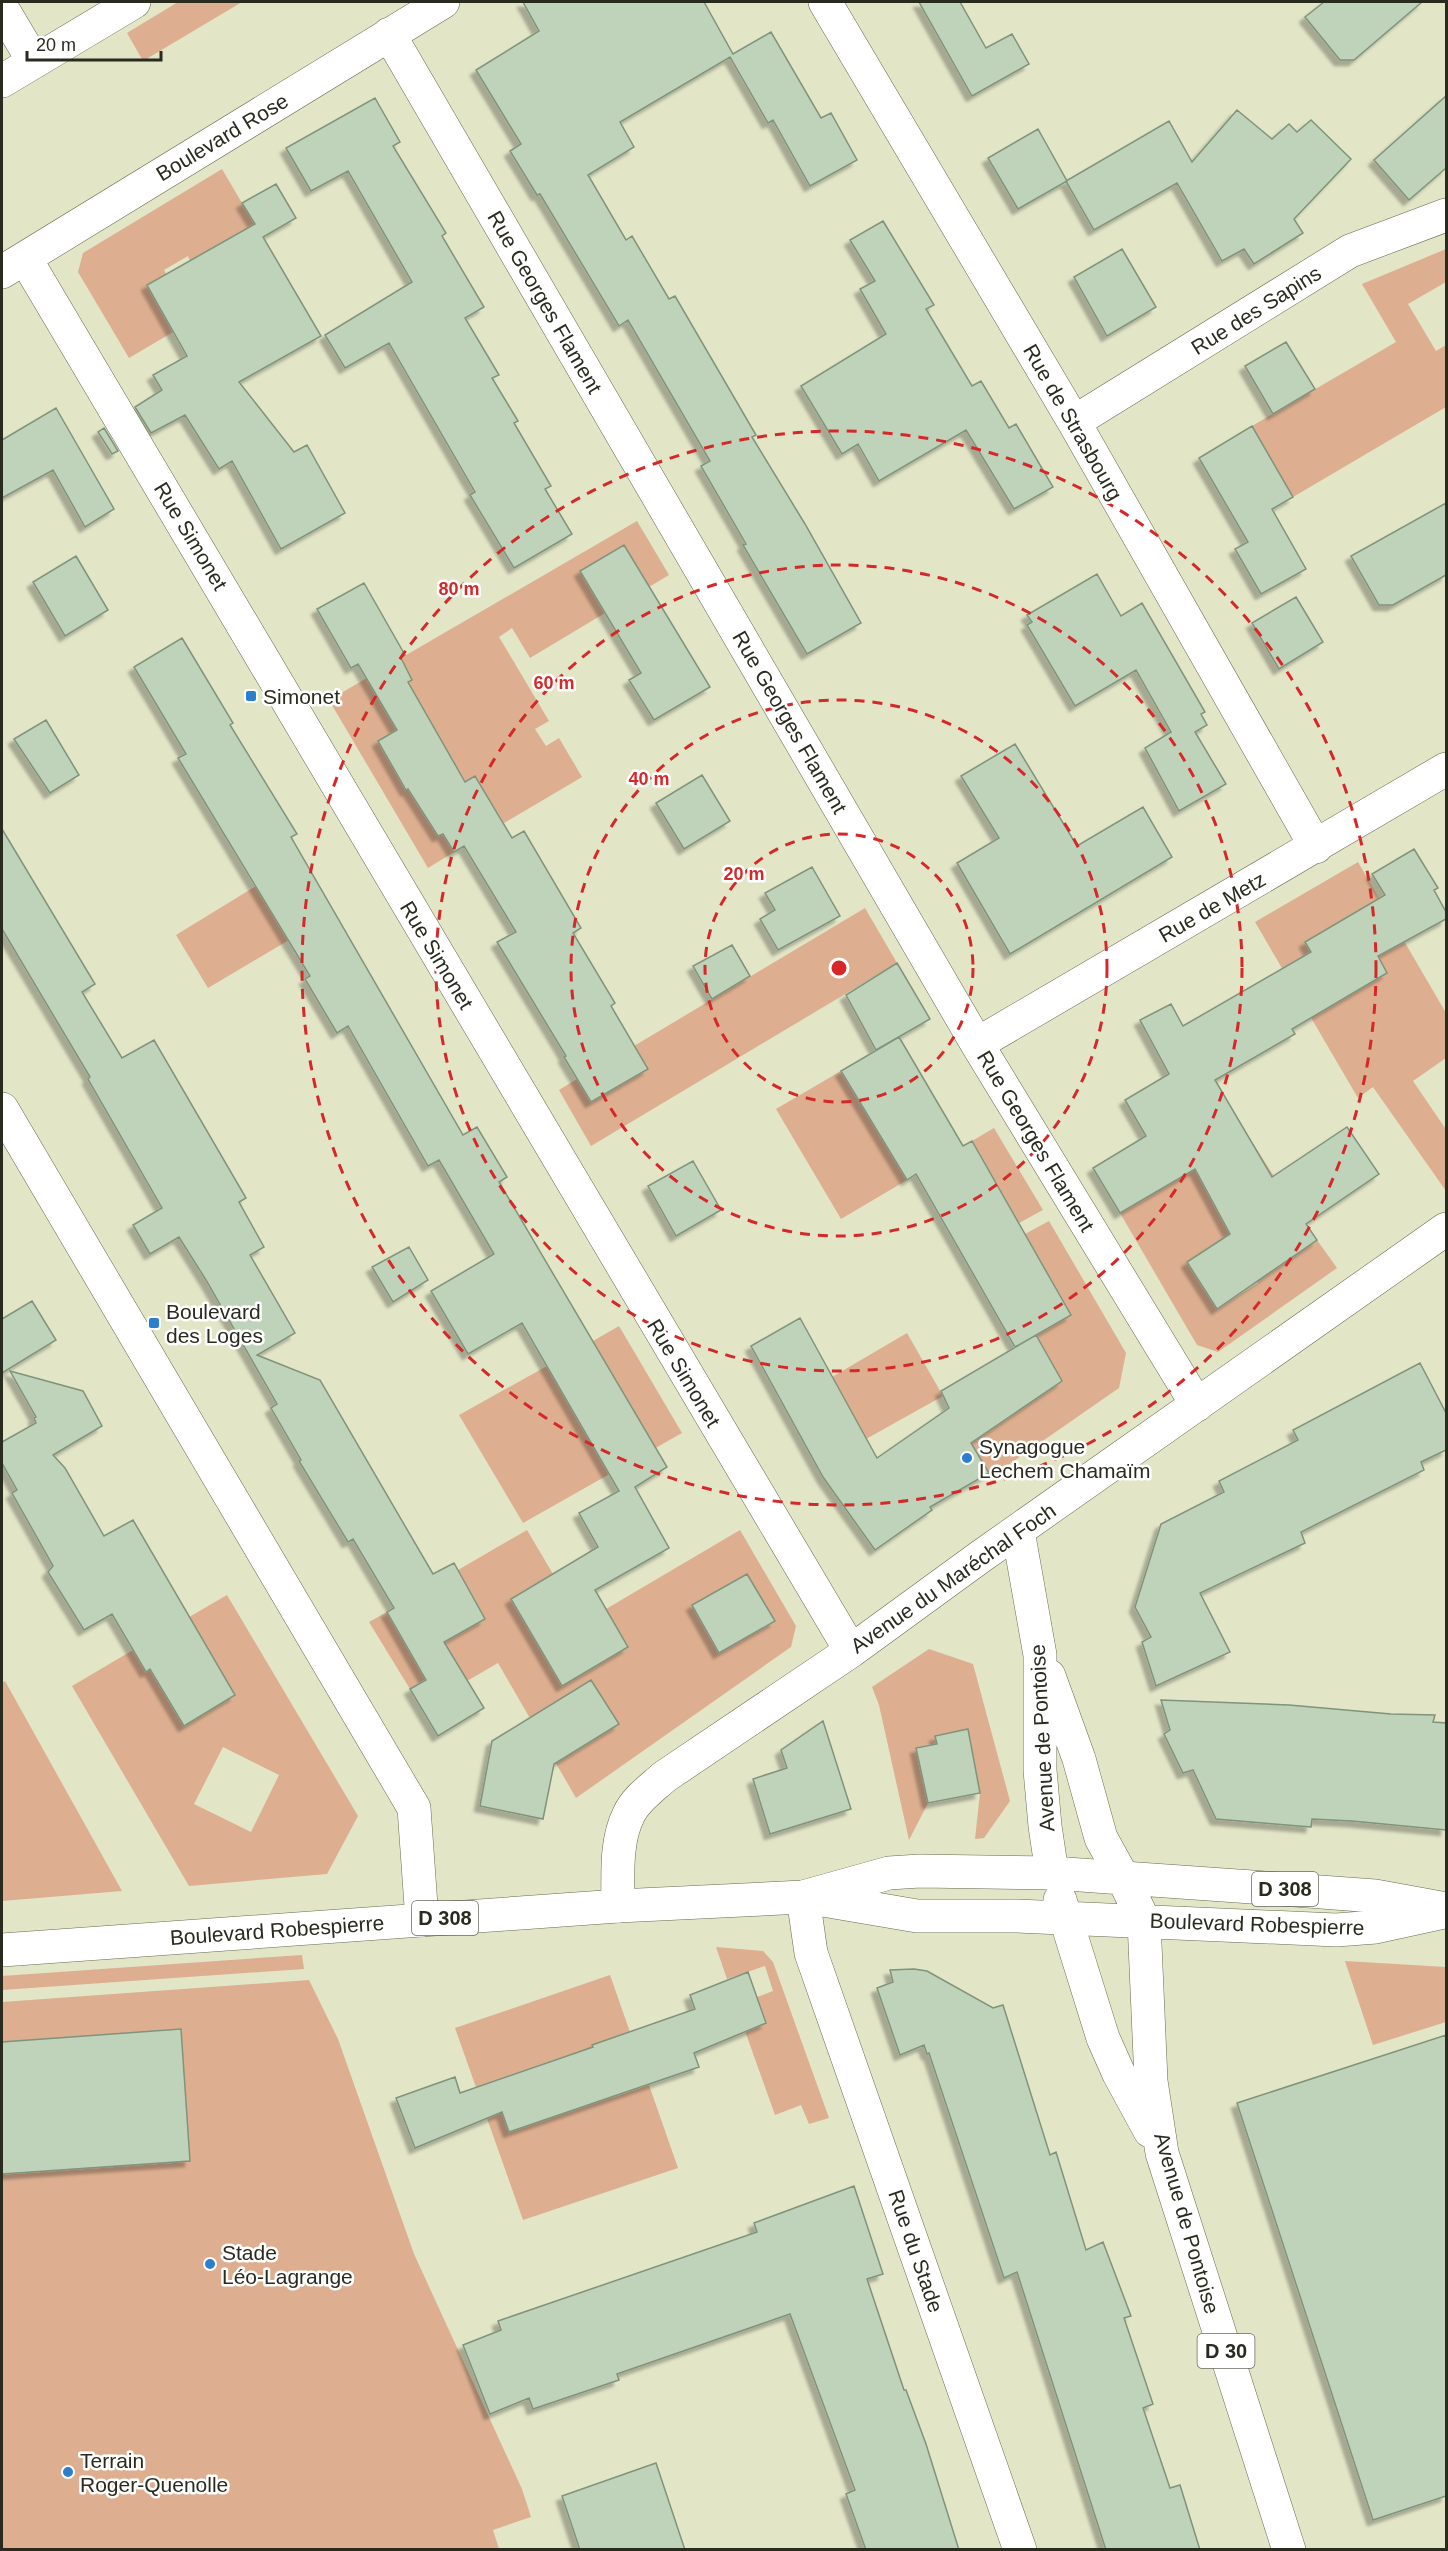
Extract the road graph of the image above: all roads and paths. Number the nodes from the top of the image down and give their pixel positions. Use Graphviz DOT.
graph roads {
  1 [pos="134,2"];
  2 [pos="443,2"];
  3 [pos="825,2"];
  4 [pos="2,8"];
  5 [pos="389,34"];
  6 [pos="34,62"];
  7 [pos="2,81"];
  8 [pos="1446,215"];
  9 [pos="13,265"];
  10 [pos="1074,422"];
  11 [pos="1446,769"];
  12 [pos="1316,847"];
  13 [pos="977,1044"];
  14 [pos="2,1109"];
  15 [pos="1446,1229"];
  16 [pos="1197,1405"];
  17 [pos="1018,1532"];
  18 [pos="850,1651"];
  19 [pos="1040,1655"];
  20 [pos="1052,1873"];
  21 [pos="1123,1878"];
  22 [pos="803,1897"];
  23 [pos="618,1906"];
  24 [pos="1446,1910"];
  25 [pos="1066,1918"];
  26 [pos="422,1920"];
  27 [pos="1144,1921"];
  28 [pos="2,1950"];
  29 [pos="1162,2153"];
  30 [pos="1020,2550"];
  31 [pos="1289,2550"];
  1 -- 6 [label="street"];
  2 -- 5 [label="street, Boulevard Rose"];
  3 -- 10 [label="street, Rue de Strasbourg"];
  4 -- 6 [label="street"];
  5 -- 9 [label="street, Boulevard Rose"];
  5 -- 13 [label="street, Rue Georges Flament"];
  6 -- 7 [label="street"];
  8 -- 10 [label="street, Rue des Sapins"];
  9 -- 18 [label="street, Rue Simonet"];
  10 -- 12 [label="street, Rue de Strasbourg"];
  11 -- 12 [label="street, Rue de Metz"];
  12 -- 13 [label="street, Rue de Metz"];
  13 -- 16 [label="street, Rue Georges Flament"];
  14 -- 26 [label="street"];
  15 -- 16 [label="street, Avenue du Maréchal Foch"];
  16 -- 17 [label="street, Avenue du Maréchal Foch"];
  17 -- 18 [label="street, Avenue du Maréchal Foch"];
  17 -- 19 [label="street, Avenue de Pontoise"];
  18 -- 23 [label="street, Avenue du Maréchal Foch"];
  19 -- 20 [label="street, Avenue de Pontoise"];
  19 -- 21 [label="street"];
  20 -- 21 [label="street, Boulevard Robespierre / D 308"];
  20 -- 22 [label="street, Boulevard Robespierre"];
  20 -- 25 [label="street"];
  21 -- 24 [label="street, Boulevard Robespierre / D 308"];
  21 -- 27 [label="street"];
  22 -- 23 [label="street, Boulevard Robespierre"];
  22 -- 25 [label="street, Boulevard Robespierre"];
  22 -- 30 [label="street, Rue du Stade"];
  23 -- 26 [label="street, Boulevard Robespierre / D 308"];
  24 -- 27 [label="street, Boulevard Robespierre"];
  25 -- 27 [label="street, Boulevard Robespierre"];
  25 -- 29 [label="street"];
  26 -- 28 [label="street, Boulevard Robespierre / D 308"];
  27 -- 29 [label="street, Avenue de Pontoise / D 30"];
  29 -- 31 [label="street, Avenue de Pontoise / D 30"];
}
